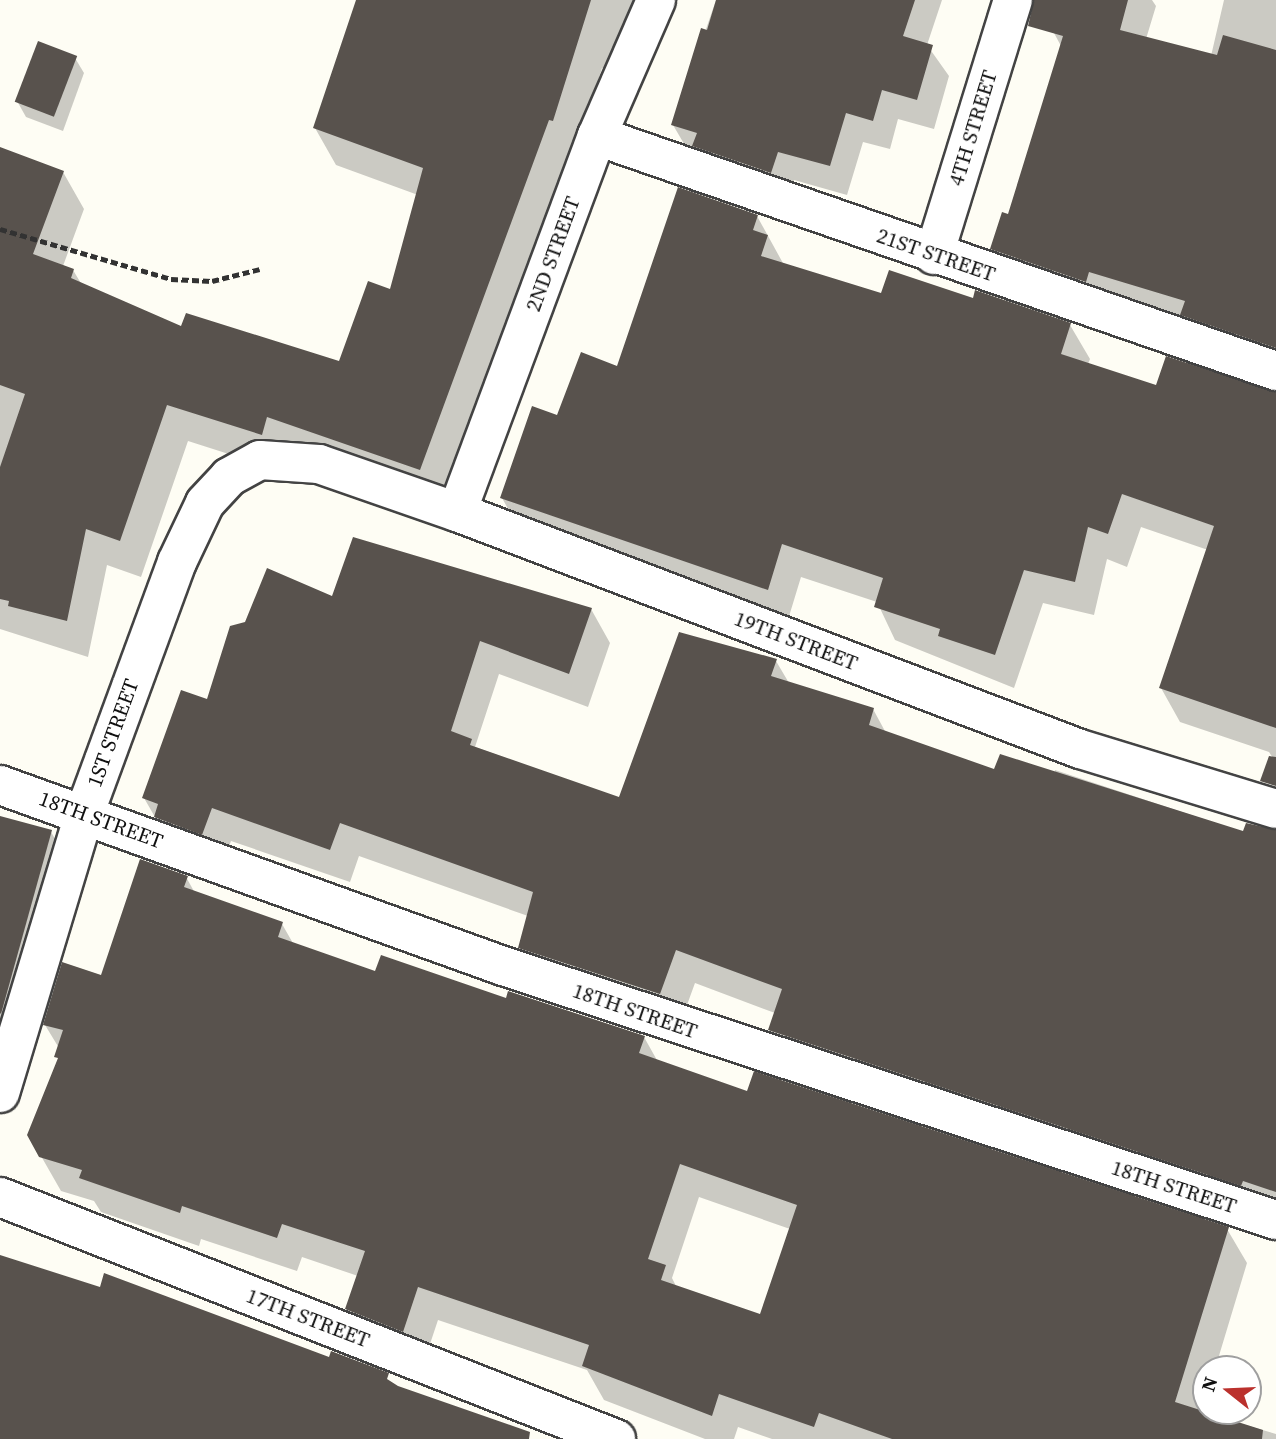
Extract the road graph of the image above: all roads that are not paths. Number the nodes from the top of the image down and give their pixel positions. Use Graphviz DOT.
graph roads {
  1 [pos="656,0"];
  2 [pos="1013,0"];
  3 [pos="597,136"];
  4 [pos="934,255"];
  5 [pos="1276,371"];
  6 [pos="319,464"];
  7 [pos="457,512"];
  8 [pos="0,785"];
  9 [pos="1276,808"];
  10 [pos="85,812"];
  11 [pos="0,1093"];
  12 [pos="0,1198"];
  13 [pos="1276,1220"];
  14 [pos="616,1439"];
  1 -- 3 [label="street, 2ND STREET"];
  2 -- 4 [label="street, 4TH STREET"];
  3 -- 4 [label="street, 21ST STREET"];
  3 -- 7 [label="street, 2ND STREET"];
  4 -- 5 [label="street, 21ST STREET"];
  6 -- 7 [label="street, 19TH STREET"];
  6 -- 10 [label="street, 1ST STREET"];
  7 -- 9 [label="street, 19TH STREET"];
  8 -- 10 [label="street, 18TH STREET"];
  10 -- 11 [label="street, 1ST STREET"];
  10 -- 13 [label="street, 18TH STREET"];
  12 -- 14 [label="street, 17TH STREET"];
}
